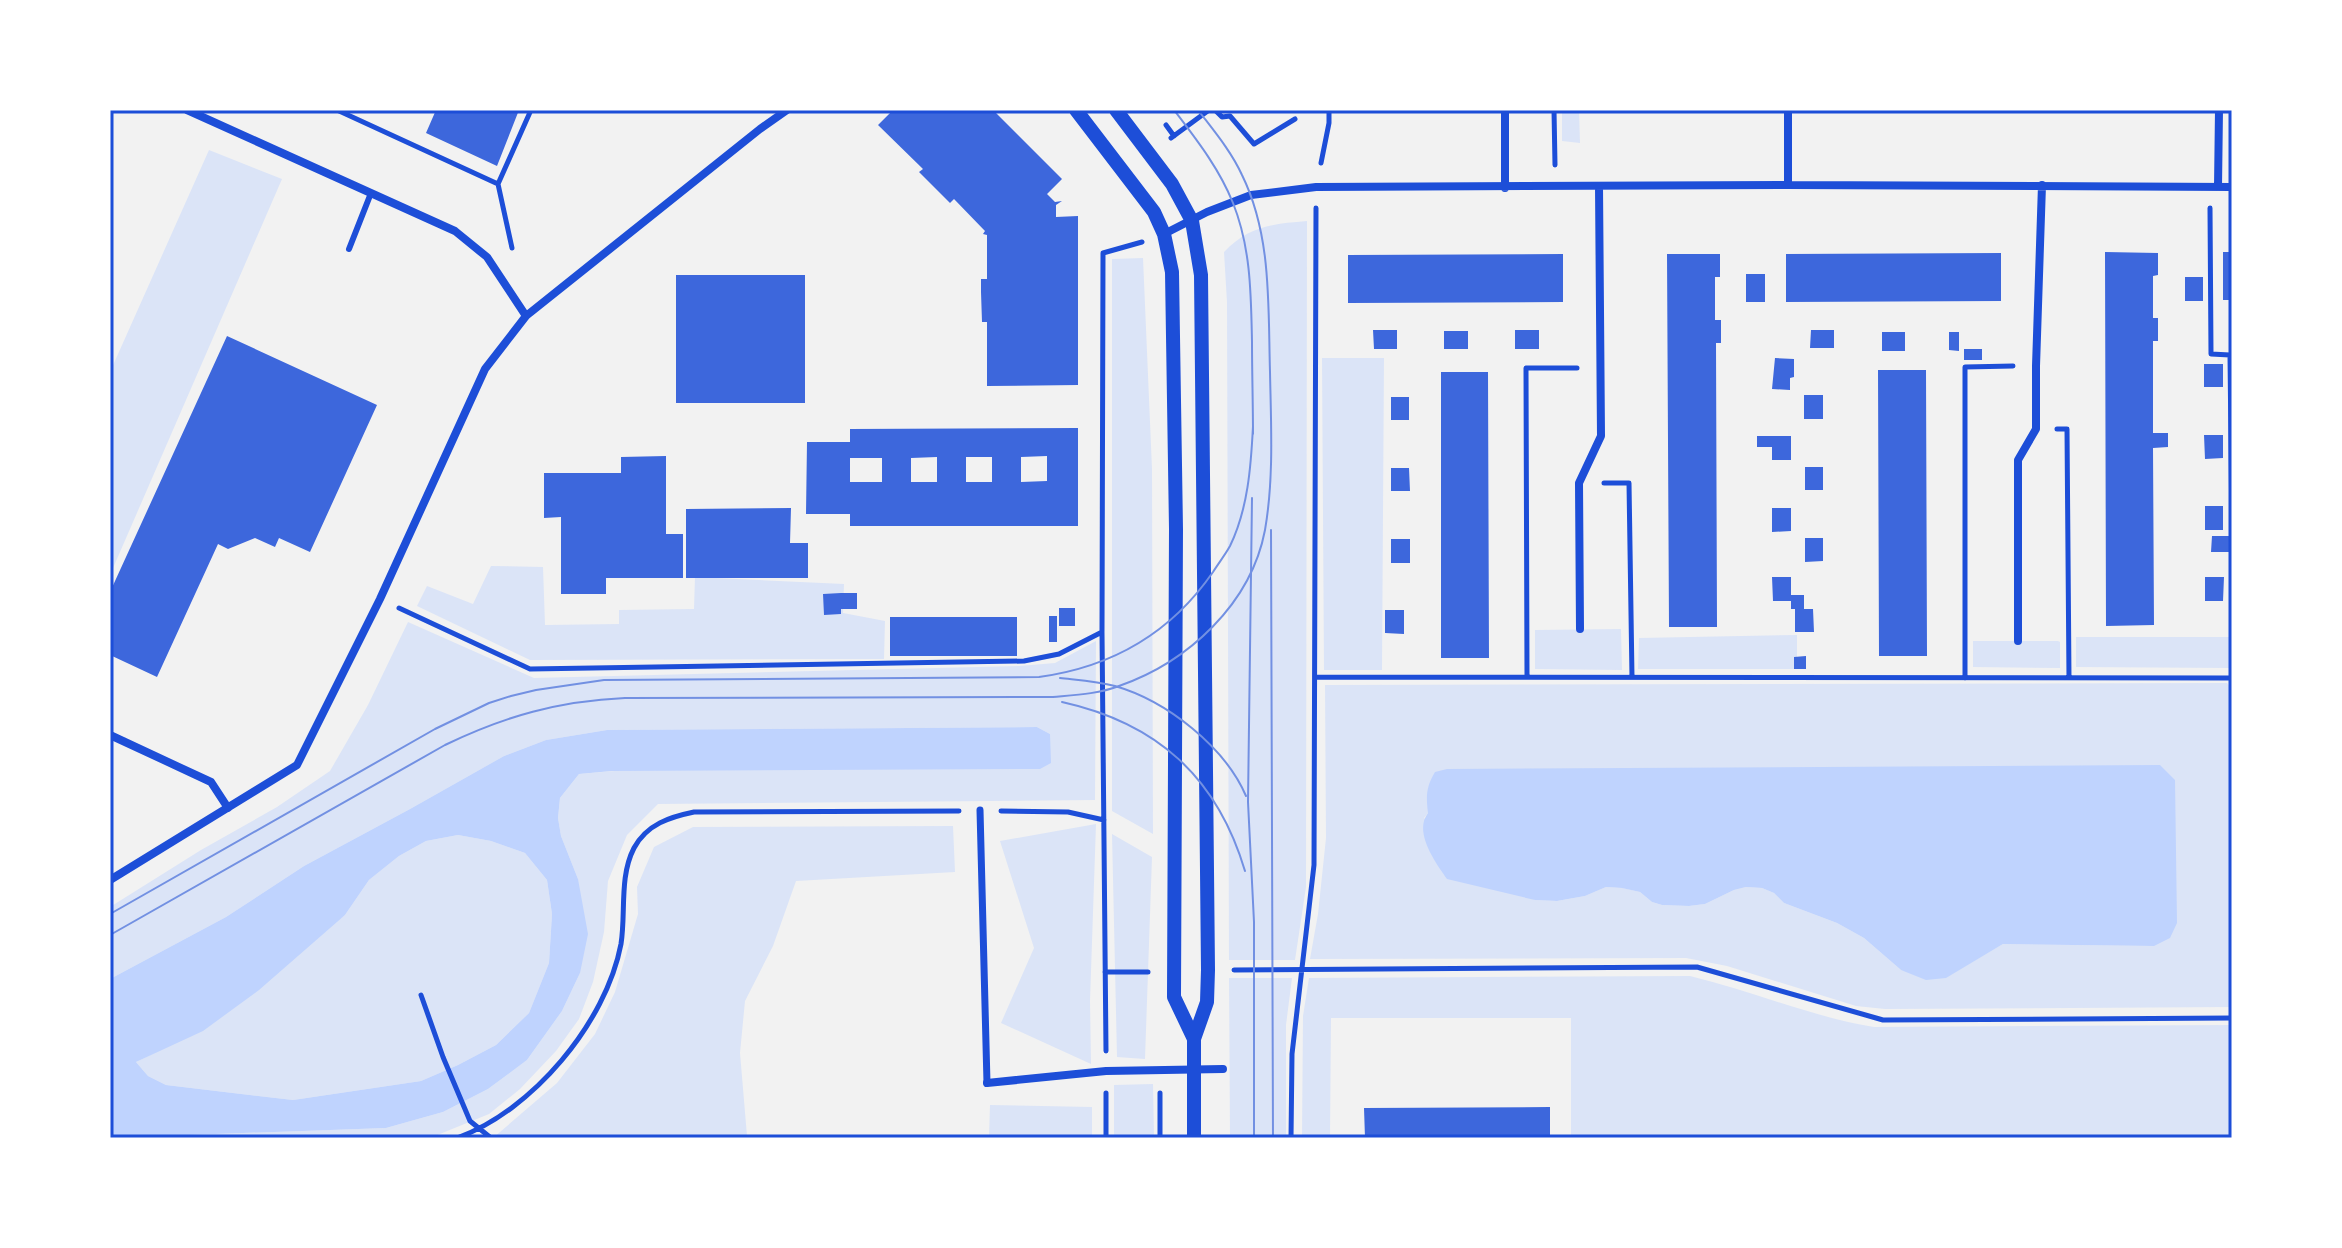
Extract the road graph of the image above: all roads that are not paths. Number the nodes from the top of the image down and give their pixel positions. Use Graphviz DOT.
graph roads {
  1 [pos="187,110"];
  2 [pos="787,110"];
  3 [pos="1076,110"];
  4 [pos="1116,110"];
  5 [pos="1505,110"];
  6 [pos="1788,110"];
  7 [pos="2219,110"];
  8 [pos="1788,185"];
  9 [pos="2042,185"];
  10 [pos="1599,186"];
  11 [pos="2214,187"];
  12 [pos="2232,187"];
  13 [pos="1505,188"];
  14 [pos="371,193"];
  15 [pos="1192,221"];
  16 [pos="1164,234"];
  17 [pos="349,249"];
  18 [pos="526,316"];
  19 [pos="1580,629"];
  20 [pos="2018,641"];
  21 [pos="110,735"];
  22 [pos="228,808"];
  23 [pos="980,810"];
  24 [pos="110,880"];
  25 [pos="1194,1039"];
  26 [pos="1195,1069"];
  27 [pos="1223,1069"];
  28 [pos="987,1083"];
  29 [pos="1194,1138"];
  1 -- 14 [label="street"];
  2 -- 18 [label="street"];
  3 -- 16 [label="street"];
  4 -- 15 [label="street"];
  5 -- 13 [label="street"];
  6 -- 8 [label="street"];
  7 -- 11 [label="street"];
  8 -- 9 [label="street"];
  8 -- 10 [label="street"];
  9 -- 11 [label="street"];
  9 -- 20 [label="street"];
  10 -- 13 [label="street"];
  10 -- 19 [label="street"];
  11 -- 12 [label="street"];
  13 -- 15 [label="street"];
  14 -- 17 [label="lane"];
  14 -- 18 [label="street"];
  15 -- 16 [label="street"];
  15 -- 25 [label="street"];
  16 -- 25 [label="street"];
  18 -- 22 [label="street"];
  21 -- 22 [label="street"];
  22 -- 24 [label="street"];
  23 -- 28 [label="street"];
  25 -- 26 [label="street"];
  26 -- 27 [label="street"];
  26 -- 28 [label="street"];
  26 -- 29 [label="street"];
}
